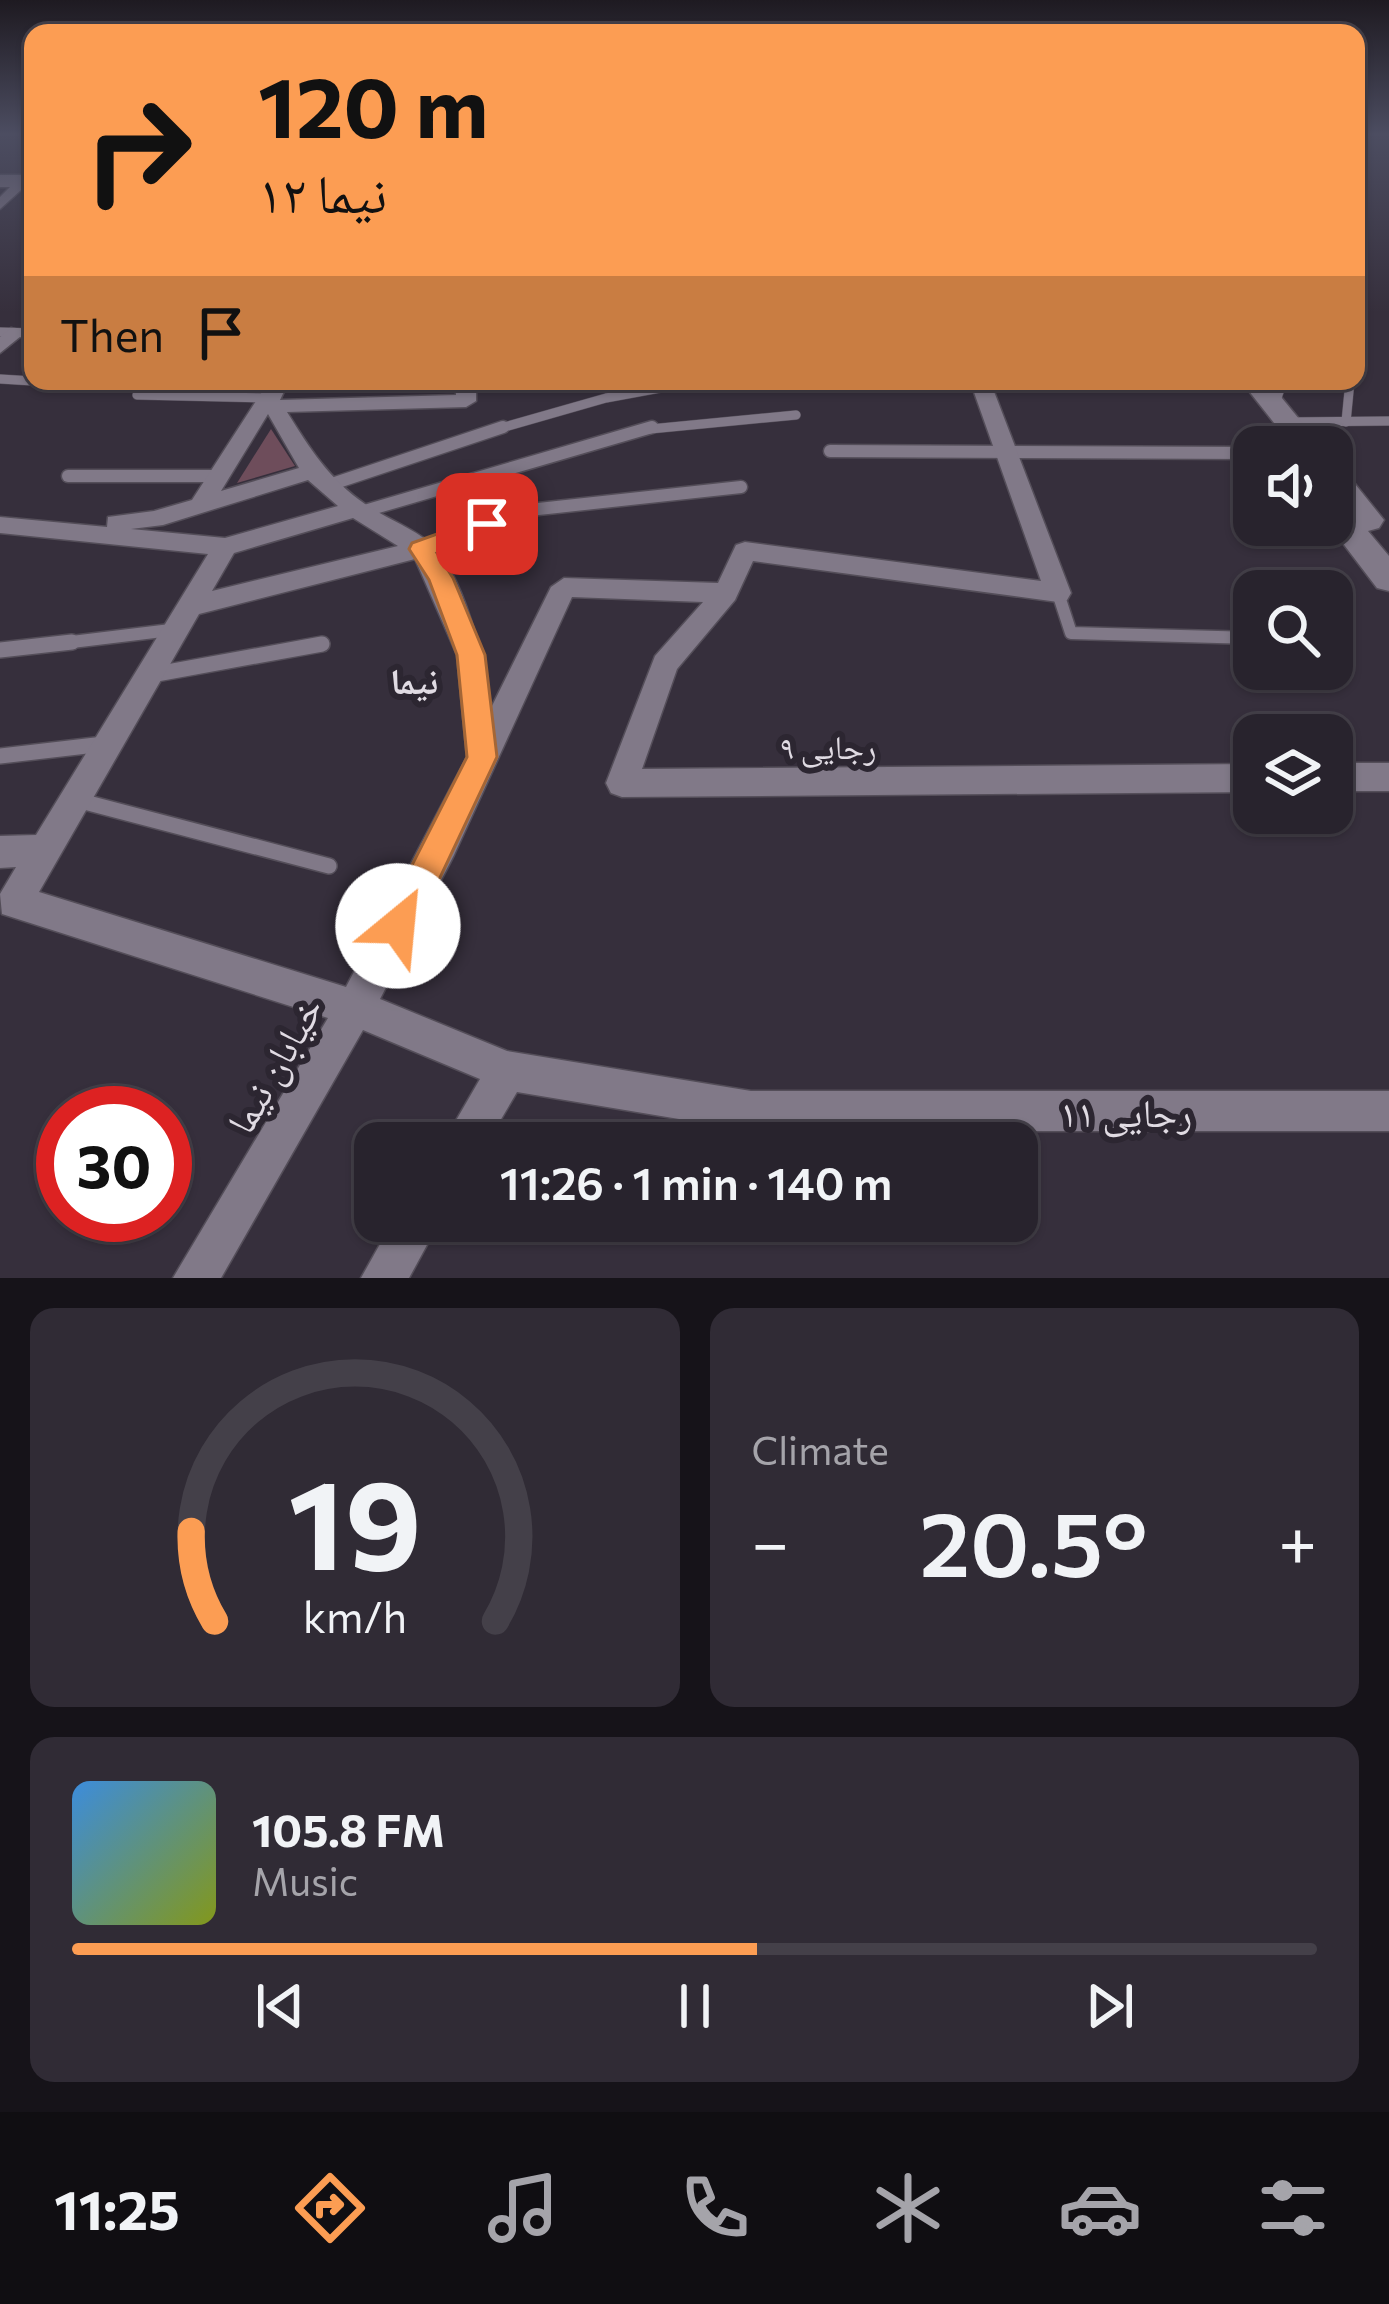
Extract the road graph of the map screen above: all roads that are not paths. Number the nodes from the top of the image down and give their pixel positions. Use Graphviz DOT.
graph roads {
  1 [pos="21,329"];
  2 [pos="0,346"];
  3 [pos="466,390"];
  4 [pos="648,390"];
  5 [pos="983,390"];
  6 [pos="1245,390"];
  7 [pos="1260,390"];
  8 [pos="1349,390"];
  9 [pos="137,395"];
  10 [pos="274,395"];
  11 [pos="796,415"];
  12 [pos="1279,416"];
  13 [pos="1389,421"];
  14 [pos="1346,422"];
  15 [pos="830,451"];
  16 [pos="1003,451"];
  17 [pos="1233,453"];
  18 [pos="68,476"];
  19 [pos="219,476"];
  20 [pos="320,478"];
  21 [pos="741,487"];
  22 [pos="1353,502"];
  23 [pos="201,504"];
  24 [pos="358,510"];
  25 [pos="0,525"];
  26 [pos="70,529"];
  27 [pos="1353,534"];
  28 [pos="1389,546"];
  29 [pos="225,547"];
  30 [pos="421,549"];
  31 [pos="1389,580"];
  32 [pos="726,593"];
  33 [pos="1058,593"];
  34 [pos="186,618"];
  35 [pos="1233,637"];
  36 [pos="322,644"];
  37 [pos="0,650"];
  38 [pos="151,675"];
  39 [pos="109,743"];
  40 [pos="0,756"];
  41 [pos="482,757"];
  42 [pos="1353,777"];
  43 [pos="1389,777"];
  44 [pos="1233,778"];
  45 [pos="73,799"];
  46 [pos="41,850"];
  47 [pos="0,852"];
  48 [pos="328,866"];
  49 [pos="355,1008"];
  50 [pos="507,1072"];
  51 [pos="1389,1111"];
  52 [pos="477,1122"];
  53 [pos="405,1242"];
  54 [pos="196,1278"];
  55 [pos="384,1278"];
  1 -- 2 [label="street"];
  3 -- 10 [label="street"];
  4 -- 20 [label="lane"];
  5 -- 16 [label="street"];
  6 -- 12 [label="main road"];
  7 -- 12 [label="main road"];
  8 -- 14 [label="lane"];
  9 -- 10 [label="lane"];
  10 -- 19 [label="street"];
  10 -- 20 [label="street"];
  11 -- 24 [label="lane"];
  12 -- 14 [label="lane"];
  13 -- 14 [label="lane"];
  15 -- 16 [label="lane"];
  16 -- 17 [label="lane"];
  16 -- 33 [label="street"];
  18 -- 19 [label="lane"];
  19 -- 23 [label="street"];
  20 -- 23 [label="street"];
  20 -- 24 [label="street"];
  21 -- 30 [label="lane"];
  22 -- 28 [label="main road"];
  23 -- 26 [label="street"];
  24 -- 29 [label="street"];
  24 -- 30 [label="street"];
  25 -- 26 [label="street"];
  26 -- 29 [label="street"];
  27 -- 31 [label="main road"];
  29 -- 34 [label="street"];
  30 -- 34 [label="street"];
  30 -- 41 [label="street"];
  32 -- 33 [label="street"];
  32 -- 41 [label="street, خیابان نیما"];
  32 -- 44 [label="street, رجایی ۹"];
  33 -- 35 [label="lane"];
  34 -- 37 [label="lane"];
  34 -- 38 [label="street"];
  36 -- 38 [label="lane"];
  38 -- 39 [label="street"];
  39 -- 40 [label="lane"];
  39 -- 45 [label="street"];
  41 -- 49 [label="street, خیابان نیما"];
  42 -- 43 [label="street"];
  45 -- 46 [label="street"];
  45 -- 48 [label="lane"];
  46 -- 47 [label="street"];
  46 -- 49 [label="street, رجایی ۱۱"];
  49 -- 50 [label="street, رجایی ۱۱"];
  49 -- 54 [label="street, خیابان نیما"];
  50 -- 51 [label="street, رجایی ۱۱"];
  50 -- 52 [label="street"];
  53 -- 55 [label="street"];
}
